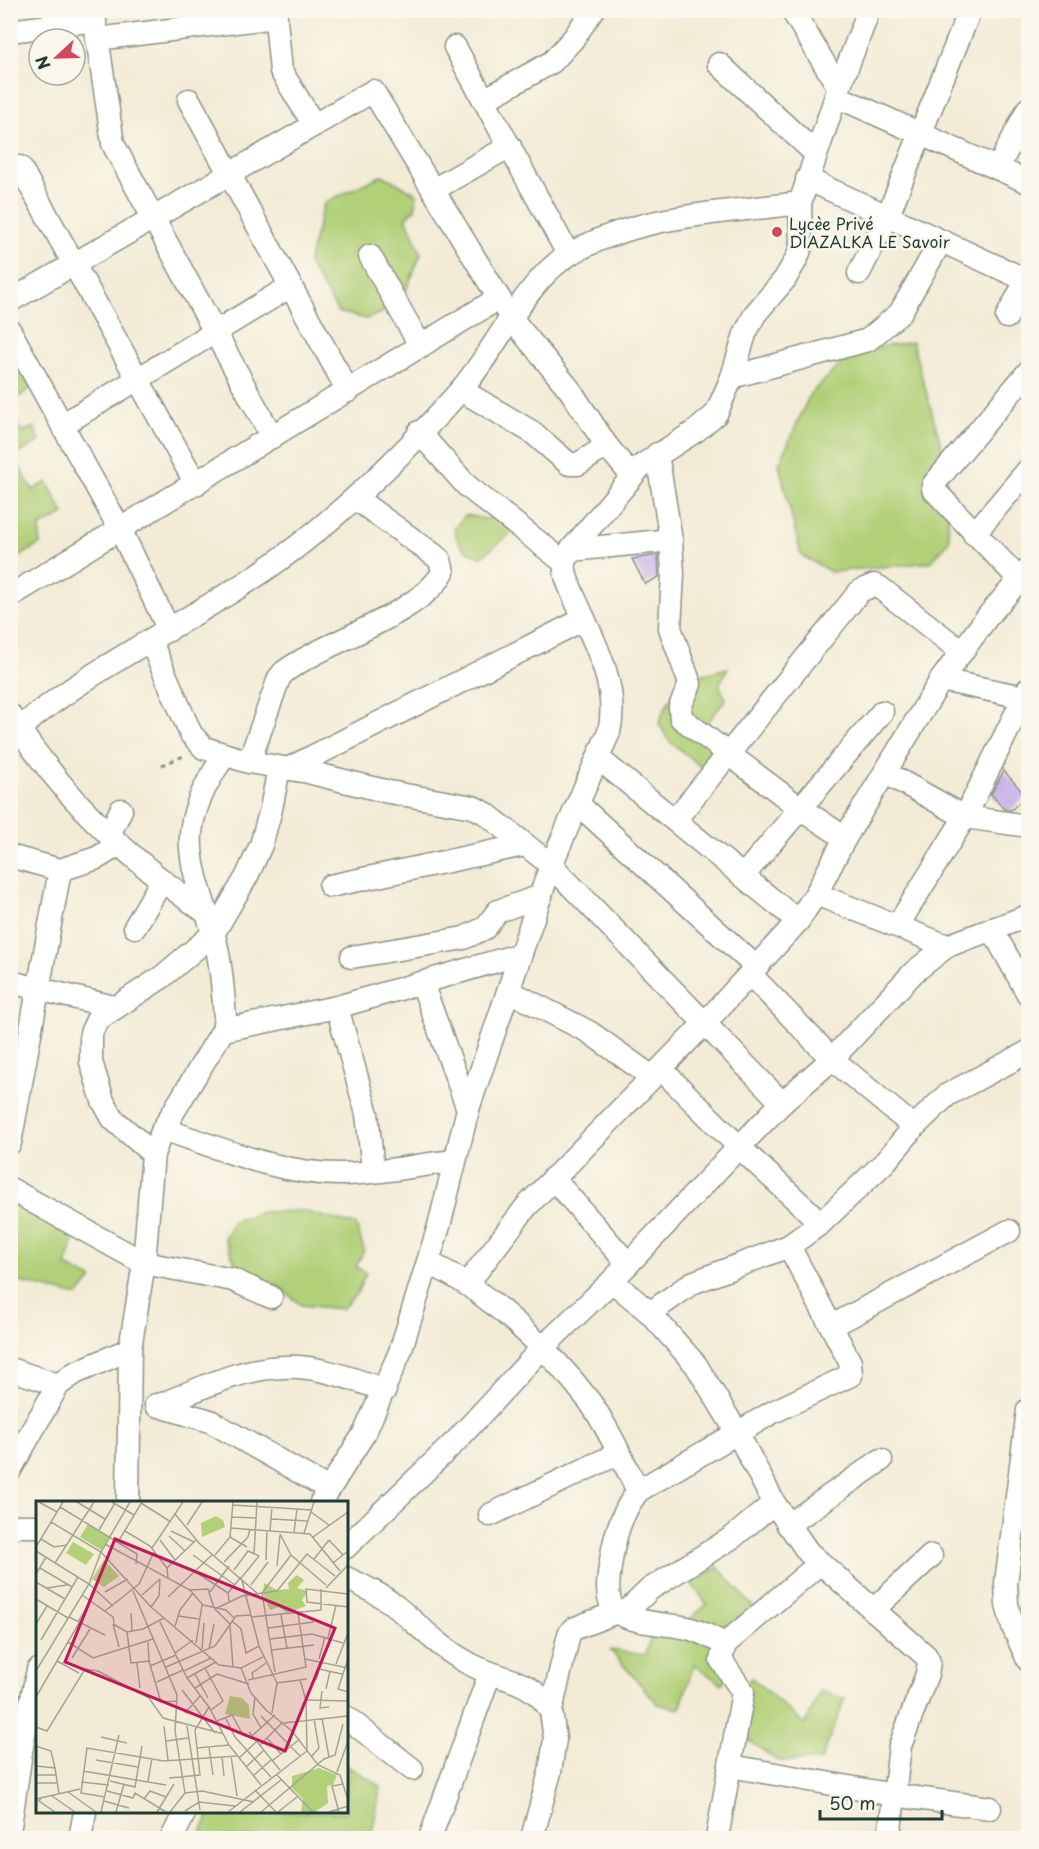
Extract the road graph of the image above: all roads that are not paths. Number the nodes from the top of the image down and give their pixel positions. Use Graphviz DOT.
graph roads {
  1 [pos="593,10"];
  2 [pos="792,10"];
  3 [pos="869,10"];
  4 [pos="970,10"];
  5 [pos="275,14"];
  6 [pos="95,23"];
  7 [pos="10,31"];
  8 [pos="455,47"];
  9 [pos="720,64"];
  10 [pos="837,92"];
  11 [pos="189,100"];
  12 [pos="484,100"];
  13 [pos="1029,109"];
  14 [pos="314,125"];
  15 [pos="920,134"];
  16 [pos="510,146"];
  17 [pos="816,154"];
  18 [pos="20,167"];
  19 [pos="998,168"];
  20 [pos="230,174"];
  21 [pos="807,179"];
  22 [pos="1029,182"];
  23 [pos="433,190"];
  24 [pos="800,203"];
  25 [pos="888,214"];
  26 [pos="153,218"];
  27 [pos="941,241"];
  28 [pos="568,254"];
  29 [pos="370,256"];
  30 [pos="74,264"];
  31 [pos="859,273"];
  32 [pos="1028,279"];
  33 [pos="291,286"];
  34 [pos="499,298"];
  35 [pos="10,301"];
  36 [pos="1007,317"];
  37 [pos="511,318"];
  38 [pos="10,331"];
  39 [pos="215,332"];
  40 [pos="421,347"];
  41 [pos="1029,372"];
  42 [pos="732,376"];
  43 [pos="138,379"];
  44 [pos="461,390"];
  45 [pos="348,391"];
  46 [pos="62,425"];
  47 [pos="419,432"];
  48 [pos="272,437"];
  49 [pos="607,446"];
  50 [pos="657,454"];
  51 [pos="1029,470"];
  52 [pos="632,476"];
  53 [pos="196,484"];
  54 [pos="355,498"];
  55 [pos="121,531"];
  56 [pos="974,534"];
  57 [pos="671,540"];
  58 [pos="568,557"];
  59 [pos="1024,575"];
  60 [pos="10,596"];
  61 [pos="584,619"];
  62 [pos="160,636"];
  63 [pos="962,652"];
  64 [pos="941,680"];
  65 [pos="1027,694"];
  66 [pos="882,711"];
  67 [pos="13,727"];
  68 [pos="214,752"];
  69 [pos="728,754"];
  70 [pos="598,758"];
  71 [pos="249,762"];
  72 [pos="284,769"];
  73 [pos="886,773"];
  74 [pos="578,804"];
  75 [pos="800,808"];
  76 [pos="121,810"];
  77 [pos="965,817"];
  78 [pos="675,820"];
  79 [pos="1029,826"];
  80 [pos="845,838"];
  81 [pos="113,840"];
  82 [pos="524,845"];
  83 [pos="10,856"];
  84 [pos="551,865"];
  85 [pos="60,870"];
  86 [pos="743,876"];
  87 [pos="160,882"];
  88 [pos="330,886"];
  89 [pos="816,894"];
  90 [pos="541,896"];
  91 [pos="204,911"];
  92 [pos="1029,916"];
  93 [pos="798,921"];
  94 [pos="898,925"];
  95 [pos="135,927"];
  96 [pos="992,929"];
  97 [pos="213,934"];
  98 [pos="947,946"];
  99 [pos="521,954"];
  100 [pos="352,957"];
  101 [pos="753,970"];
  102 [pos="10,982"];
  103 [pos="422,982"];
  104 [pos="39,989"];
  105 [pos="509,991"];
  106 [pos="1029,994"];
  107 [pos="114,1007"];
  108 [pos="337,1007"];
  109 [pos="705,1023"];
  110 [pos="223,1030"];
  111 [pos="1029,1053"];
  112 [pos="832,1059"];
  113 [pos="656,1073"];
  114 [pos="782,1103"];
  115 [pos="468,1109"];
  116 [pos="914,1127"];
  117 [pos="163,1129"];
  118 [pos="10,1143"];
  119 [pos="738,1147"];
  120 [pos="153,1154"];
  121 [pos="454,1161"];
  122 [pos="373,1170"];
  123 [pos="553,1178"];
  124 [pos="10,1189"];
  125 [pos="820,1223"];
  126 [pos="1009,1231"];
  127 [pos="789,1246"];
  128 [pos="144,1263"];
  129 [pos="428,1263"];
  130 [pos="628,1264"];
  131 [pos="612,1281"];
  132 [pos="468,1283"];
  133 [pos="271,1297"];
  134 [pos="650,1313"];
  135 [pos="832,1326"];
  136 [pos="542,1348"];
  137 [pos="130,1349"];
  138 [pos="10,1369"];
  139 [pos="58,1385"];
  140 [pos="385,1390"];
  141 [pos="131,1404"];
  142 [pos="160,1405"];
  143 [pos="1029,1410"];
  144 [pos="738,1434"];
  145 [pos="619,1453"];
  146 [pos="881,1460"];
  147 [pos="10,1470"];
  148 [pos="638,1491"];
  149 [pos="325,1496"];
  150 [pos="128,1501"];
  151 [pos="774,1503"];
  152 [pos="490,1515"];
  153 [pos="788,1525"];
  154 [pos="10,1526"];
  155 [pos="36,1526"];
  156 [pos="348,1545"];
  157 [pos="931,1556"];
  158 [pos="819,1564"];
  159 [pos="348,1579"];
  160 [pos="873,1610"];
  161 [pos="620,1613"];
  162 [pos="725,1644"];
  163 [pos="1029,1660"];
  164 [pos="490,1672"];
  165 [pos="36,1679"];
  166 [pos="551,1711"];
  167 [pos="348,1719"];
  168 [pos="730,1766"];
  169 [pos="412,1769"];
  170 [pos="894,1795"];
  171 [pos="990,1808"];
  172 [pos="85,1813"];
  173 [pos="185,1813"];
  174 [pos="11,1822"];
  175 [pos="80,1839"];
  176 [pos="172,1839"];
  177 [pos="430,1839"];
  178 [pos="532,1839"];
  179 [pos="717,1839"];
  180 [pos="889,1839"];
  1 -- 12 [label="street"];
  2 -- 10 [label="street"];
  3 -- 10 [label="street"];
  4 -- 15 [label="street"];
  5 -- 6 [label="street"];
  5 -- 14 [label="street"];
  6 -- 7 [label="street"];
  6 -- 26 [label="street"];
  8 -- 12 [label="street"];
  9 -- 17 [label="street"];
  10 -- 15 [label="street"];
  10 -- 17 [label="street"];
  11 -- 20 [label="street"];
  12 -- 16 [label="street"];
  13 -- 19 [label="street"];
  14 -- 20 [label="street"];
  14 -- 23 [label="street"];
  15 -- 19 [label="street"];
  15 -- 25 [label="street"];
  16 -- 23 [label="street"];
  16 -- 28 [label="street"];
  17 -- 21 [label="street"];
  18 -- 30 [label="street"];
  19 -- 22 [label="street"];
  20 -- 26 [label="street"];
  20 -- 33 [label="street"];
  21 -- 24 [label="street"];
  21 -- 25 [label="street"];
  23 -- 34 [label="street"];
  24 -- 28 [label="street"];
  24 -- 42 [label="street"];
  25 -- 27 [label="street"];
  25 -- 31 [label="street"];
  26 -- 30 [label="street"];
  26 -- 39 [label="street"];
  27 -- 32 [label="street"];
  27 -- 42 [label="street"];
  28 -- 37 [label="street"];
  29 -- 40 [label="street"];
  30 -- 35 [label="street"];
  30 -- 43 [label="street"];
  32 -- 36 [label="street"];
  33 -- 39 [label="street"];
  33 -- 45 [label="street"];
  34 -- 37 [label="street"];
  34 -- 40 [label="street"];
  37 -- 44 [label="street"];
  37 -- 49 [label="street"];
  38 -- 46 [label="street"];
  39 -- 43 [label="street"];
  39 -- 48 [label="street"];
  40 -- 45 [label="street"];
  41 -- 56 [label="street"];
  42 -- 50 [label="street"];
  43 -- 46 [label="street"];
  43 -- 53 [label="street"];
  44 -- 47 [label="street"];
  44 -- 49 [label="street"];
  45 -- 48 [label="street"];
  46 -- 55 [label="street"];
  47 -- 54 [label="street"];
  47 -- 58 [label="street"];
  48 -- 53 [label="street"];
  49 -- 52 [label="street"];
  50 -- 52 [label="street"];
  50 -- 57 [label="street"];
  51 -- 56 [label="street"];
  52 -- 58 [label="street"];
  53 -- 55 [label="street"];
  54 -- 62 [label="street"];
  54 -- 71 [label="street"];
  55 -- 60 [label="street"];
  55 -- 62 [label="street"];
  56 -- 59 [label="street"];
  57 -- 58 [label="street"];
  57 -- 69 [label="street"];
  58 -- 61 [label="street"];
  59 -- 63 [label="street"];
  61 -- 70 [label="street"];
  61 -- 72 [label="street"];
  62 -- 67 [label="street"];
  62 -- 68 [label="street"];
  63 -- 64 [label="street"];
  63 -- 69 [label="street"];
  64 -- 65 [label="street"];
  64 -- 73 [label="street"];
  65 -- 77 [label="street"];
  66 -- 75 [label="street"];
  67 -- 81 [label="street"];
  68 -- 71 [label="street"];
  68 -- 91 [label="street"];
  69 -- 75 [label="street"];
  69 -- 78 [label="street"];
  70 -- 74 [label="street"];
  70 -- 78 [label="street"];
  71 -- 72 [label="street"];
  72 -- 82 [label="street"];
  72 -- 97 [label="street"];
  73 -- 77 [label="street"];
  73 -- 80 [label="street"];
  74 -- 84 [label="street"];
  74 -- 101 [label="street"];
  75 -- 80 [label="street"];
  75 -- 86 [label="street"];
  76 -- 81 [label="street"];
  77 -- 79 [label="street"];
  77 -- 94 [label="street"];
  78 -- 86 [label="street"];
  80 -- 89 [label="street"];
  81 -- 85 [label="street"];
  81 -- 87 [label="street"];
  82 -- 84 [label="street"];
  82 -- 88 [label="street"];
  83 -- 85 [label="street"];
  84 -- 90 [label="street"];
  84 -- 109 [label="street"];
  85 -- 104 [label="street"];
  86 -- 93 [label="street"];
  87 -- 91 [label="street"];
  87 -- 95 [label="street"];
  89 -- 93 [label="street"];
  89 -- 94 [label="street"];
  90 -- 99 [label="street"];
  90 -- 100 [label="street"];
  91 -- 97 [label="street"];
  92 -- 96 [label="street"];
  93 -- 101 [label="street"];
  94 -- 98 [label="street"];
  96 -- 98 [label="street"];
  96 -- 106 [label="street"];
  97 -- 107 [label="street"];
  97 -- 110 [label="street"];
  98 -- 112 [label="street"];
  99 -- 103 [label="street"];
  99 -- 105 [label="street"];
  101 -- 109 [label="street"];
  101 -- 112 [label="street"];
  102 -- 104 [label="street"];
  103 -- 108 [label="street"];
  103 -- 115 [label="street"];
  104 -- 107 [label="street"];
  104 -- 118 [label="street"];
  105 -- 113 [label="street"];
  105 -- 115 [label="street"];
  107 -- 120 [label="street"];
  108 -- 110 [label="street"];
  108 -- 122 [label="street"];
  109 -- 113 [label="street"];
  109 -- 114 [label="street"];
  110 -- 117 [label="street"];
  111 -- 116 [label="street"];
  112 -- 114 [label="street"];
  112 -- 116 [label="street"];
  113 -- 119 [label="street"];
  113 -- 123 [label="street"];
  114 -- 119 [label="street"];
  115 -- 121 [label="street"];
  116 -- 125 [label="street"];
  117 -- 120 [label="street"];
  117 -- 122 [label="street"];
  119 -- 125 [label="street"];
  119 -- 130 [label="street"];
  120 -- 128 [label="street"];
  121 -- 122 [label="street"];
  121 -- 129 [label="street"];
  123 -- 130 [label="street"];
  123 -- 132 [label="street"];
  124 -- 128 [label="street"];
  125 -- 127 [label="street"];
  126 -- 135 [label="street"];
  127 -- 134 [label="street"];
  127 -- 135 [label="street"];
  128 -- 133 [label="street"];
  128 -- 137 [label="street"];
  129 -- 132 [label="street"];
  129 -- 140 [label="street"];
  130 -- 131 [label="street"];
  131 -- 134 [label="street"];
  131 -- 136 [label="street"];
  132 -- 136 [label="street"];
  134 -- 144 [label="street"];
  135 -- 144 [label="street"];
  136 -- 145 [label="street"];
  136 -- 156 [label="street"];
  137 -- 139 [label="street"];
  137 -- 141 [label="street"];
  138 -- 139 [label="street"];
  139 -- 147 [label="street"];
  140 -- 142 [label="street"];
  140 -- 149 [label="street"];
  141 -- 142 [label="street"];
  141 -- 150 [label="street"];
  142 -- 149 [label="street"];
  143 -- 163 [label="street"];
  144 -- 148 [label="street"];
  144 -- 151 [label="street"];
  145 -- 148 [label="street"];
  145 -- 152 [label="street"];
  146 -- 153 [label="street"];
  148 -- 161 [label="street"];
  151 -- 153 [label="street"];
  151 -- 161 [label="street"];
  153 -- 158 [label="street"];
  154 -- 155 [label="street"];
  157 -- 160 [label="street"];
  158 -- 160 [label="street"];
  158 -- 162 [label="street"];
  159 -- 164 [label="street"];
  160 -- 170 [label="street"];
  161 -- 162 [label="street"];
  161 -- 166 [label="street"];
  162 -- 168 [label="street"];
  164 -- 166 [label="street"];
  164 -- 177 [label="street"];
  165 -- 174 [label="street"];
  166 -- 178 [label="street"];
  167 -- 169 [label="street"];
  168 -- 170 [label="street"];
  168 -- 179 [label="street"];
  170 -- 171 [label="street"];
  170 -- 180 [label="street"];
  172 -- 175 [label="street"];
  173 -- 176 [label="street"];
}
